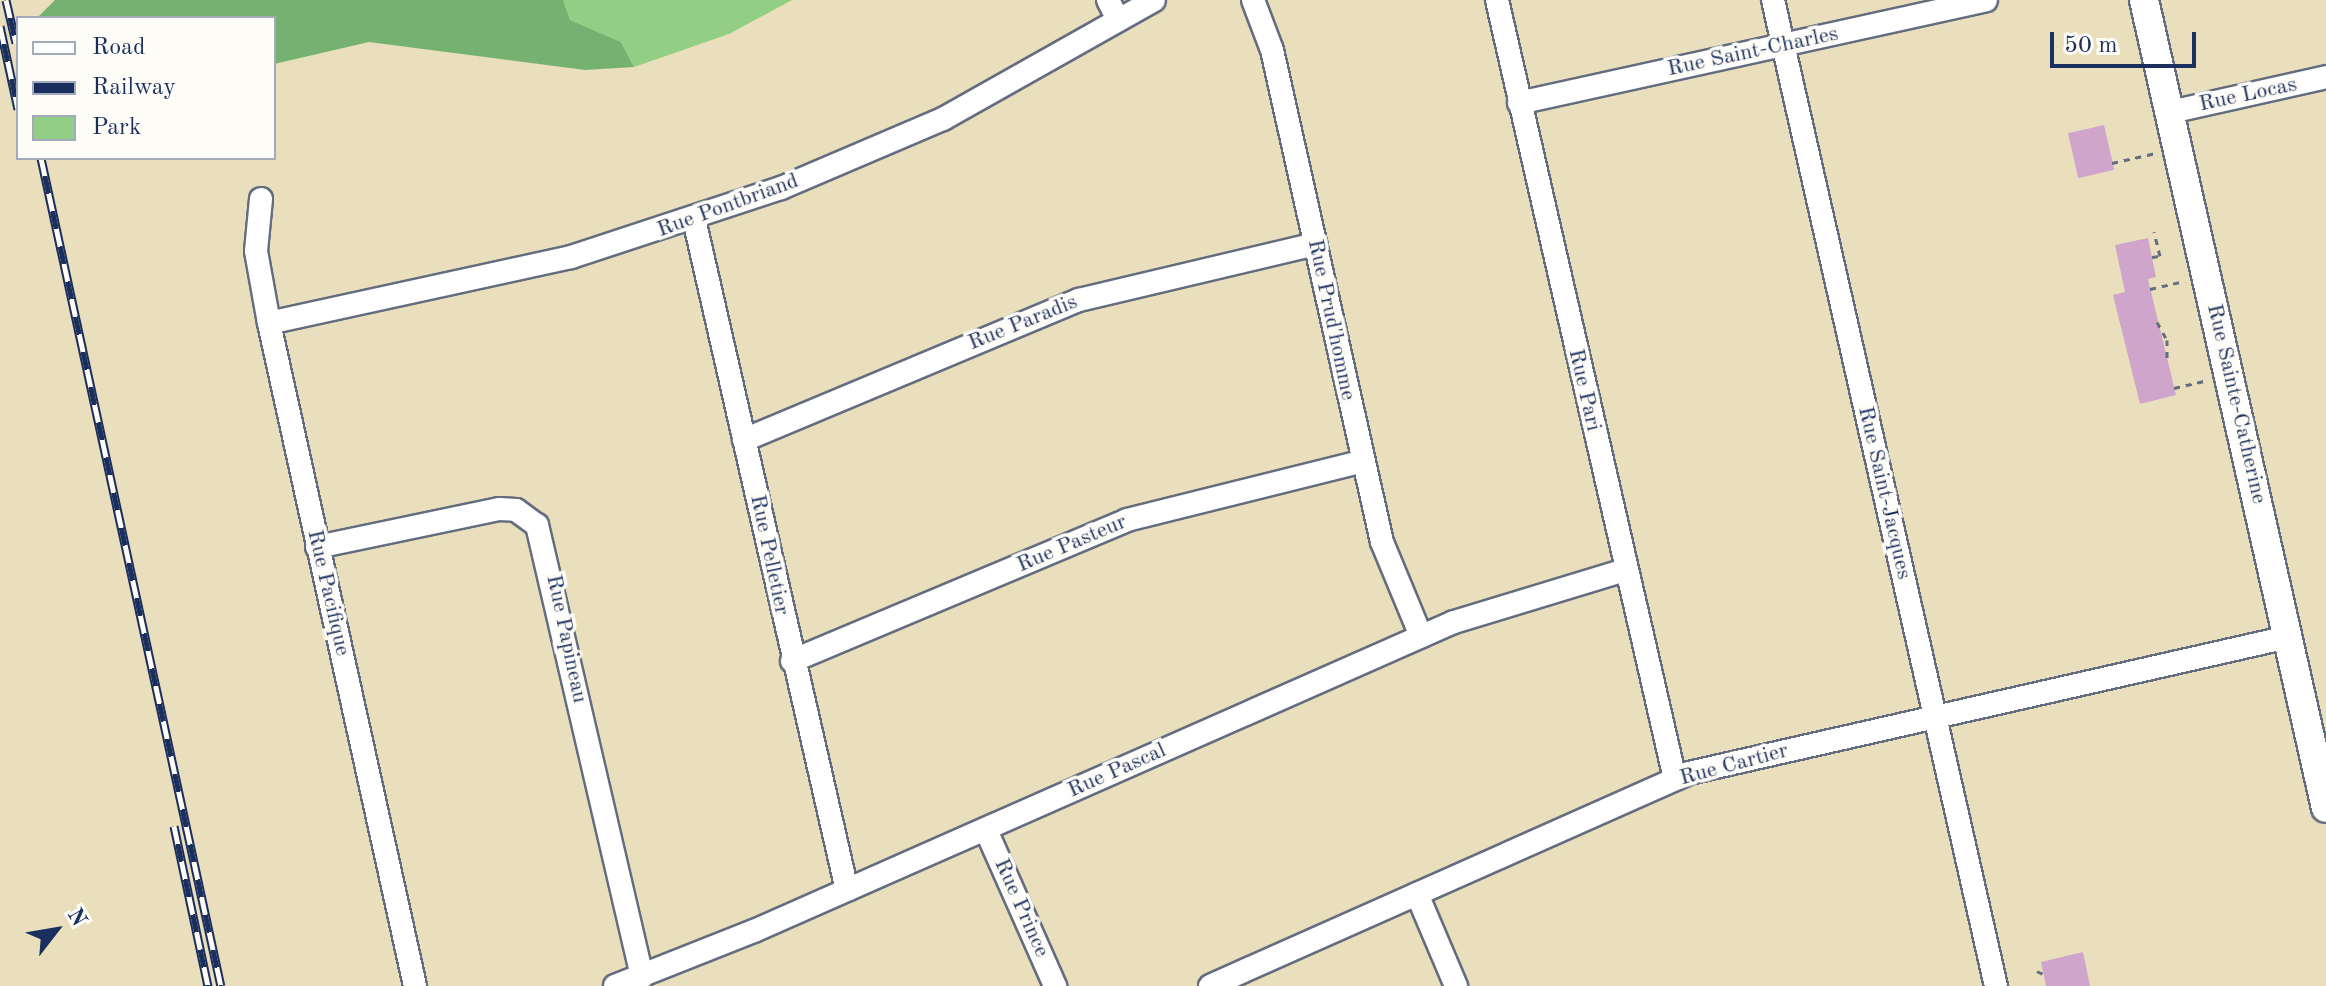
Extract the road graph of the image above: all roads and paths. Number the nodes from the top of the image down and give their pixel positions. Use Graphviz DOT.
graph roads {
  1 [pos="1154,0"];
  2 [pos="1253,0"];
  3 [pos="1497,0"];
  4 [pos="1773,0"];
  5 [pos="1986,0"];
  6 [pos="2144,0"];
  7 [pos="1113,10"];
  8 [pos="1783,45"];
  9 [pos="2326,77"];
  10 [pos="1519,103"];
  11 [pos="2170,112"];
  12 [pos="2165,151"];
  13 [pos="2112,163"];
  14 [pos="261,199"];
  15 [pos="694,219"];
  16 [pos="2154,232"];
  17 [pos="1315,244"];
  18 [pos="2152,257"];
  19 [pos="2193,280"];
  20 [pos="2150,289"];
  21 [pos="2157,322"];
  22 [pos="269,323"];
  23 [pos="2167,358"];
  24 [pos="2215,379"];
  25 [pos="2174,388"];
  26 [pos="744,440"];
  27 [pos="1363,461"];
  28 [pos="317,547"];
  29 [pos="1625,570"];
  30 [pos="1421,636"];
  31 [pos="2288,637"];
  32 [pos="792,661"];
  33 [pos="1935,717"];
  34 [pos="1675,779"];
  35 [pos="2326,808"];
  36 [pos="986,830"];
  37 [pos="847,890"];
  38 [pos="1417,894"];
  39 [pos="2037,971"];
  40 [pos="2043,974"];
  41 [pos="642,977"];
  42 [pos="415,986"];
  43 [pos="615,986"];
  44 [pos="1055,986"];
  45 [pos="1210,986"];
  46 [pos="1456,986"];
  47 [pos="1996,986"];
  1 -- 7 [label="street, Rue Pontbriand"];
  2 -- 17 [label="street, Rue Prud'homme"];
  3 -- 10 [label="street, Rue Pari"];
  4 -- 8 [label="street, Rue Saint-Jacques"];
  5 -- 8 [label="street, Rue Saint-Charles"];
  6 -- 11 [label="street, Rue Sainte-Catherine"];
  7 -- 15 [label="street, Rue Pontbriand"];
  8 -- 10 [label="street, Rue Saint-Charles"];
  8 -- 33 [label="street, Rue Saint-Jacques"];
  9 -- 11 [label="street, Rue Locas"];
  10 -- 29 [label="street, Rue Pari"];
  11 -- 31 [label="street, Rue Sainte-Catherine"];
  12 -- 13 [label="path"];
  14 -- 22 [label="street, Rue Pacifique"];
  15 -- 22 [label="street, Rue Pontbriand"];
  15 -- 26 [label="street, Rue Pelletier"];
  16 -- 18 [label="path"];
  17 -- 26 [label="street, Rue Paradis"];
  17 -- 27 [label="street, Rue Prud'homme"];
  19 -- 20 [label="path"];
  21 -- 23 [label="path"];
  22 -- 28 [label="street, Rue Pacifique"];
  24 -- 25 [label="path"];
  26 -- 32 [label="street, Rue Pelletier"];
  27 -- 30 [label="street, Rue Prud'homme"];
  27 -- 32 [label="street, Rue Pasteur"];
  28 -- 41 [label="street, Rue Papineau"];
  28 -- 42 [label="street, Rue Pacifique"];
  29 -- 30 [label="street, Rue Pascal"];
  29 -- 34 [label="street, Rue Pari"];
  30 -- 36 [label="street, Rue Pascal"];
  31 -- 33 [label="street, Rue Cartier"];
  31 -- 35 [label="street, Rue Sainte-Catherine"];
  32 -- 37 [label="street, Rue Pelletier"];
  33 -- 34 [label="street, Rue Cartier"];
  33 -- 47 [label="street, Rue Saint-Jacques"];
  34 -- 38 [label="street, Rue Cartier"];
  36 -- 37 [label="street, Rue Pascal"];
  36 -- 44 [label="street, Rue Prince"];
  37 -- 41 [label="street, Rue Pascal"];
  38 -- 45 [label="street, Rue Cartier"];
  38 -- 46 [label="street"];
  39 -- 40 [label="path"];
  41 -- 43 [label="street, Rue Pascal"];
}
